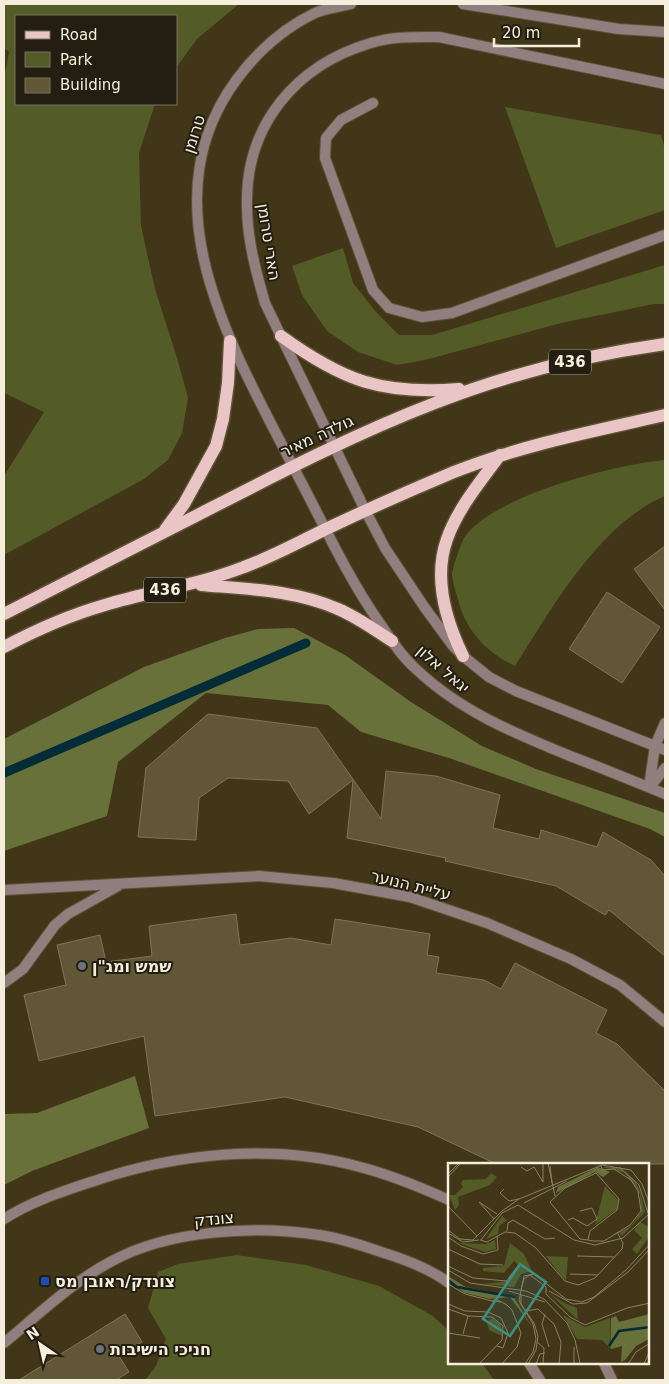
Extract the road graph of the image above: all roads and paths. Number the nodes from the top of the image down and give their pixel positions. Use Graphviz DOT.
graph roads {
  1 [pos="351,4"];
  2 [pos="463,4"];
  3 [pos="665,32"];
  4 [pos="665,84"];
  5 [pos="373,103"];
  6 [pos="665,235"];
  7 [pos="281,336"];
  8 [pos="230,340"];
  9 [pos="665,344"];
  10 [pos="476,388"];
  11 [pos="665,415"];
  12 [pos="334,446"];
  13 [pos="500,455"];
  14 [pos="293,465"];
  15 [pos="365,510"];
  16 [pos="326,529"];
  17 [pos="162,533"];
  18 [pos="191,584"];
  19 [pos="4,614"];
  20 [pos="392,641"];
  21 [pos="4,647"];
  22 [pos="463,656"];
  23 [pos="665,723"];
  24 [pos="655,746"];
  25 [pos="665,750"];
  26 [pos="665,768"];
  27 [pos="649,787"];
  28 [pos="665,794"];
  29 [pos="121,885"];
  30 [pos="4,890"];
  31 [pos="4,983"];
  32 [pos="665,1022"];
  33 [pos="448,1200"];
  34 [pos="4,1218"];
  35 [pos="448,1282"];
  36 [pos="4,1343"];
  37 [pos="530,1364"];
  38 [pos="604,1364"];
  39 [pos="540,1380"];
  40 [pos="612,1380"];
  1 -- 8 [label="street, טרומן"];
  2 -- 3 [label="street"];
  4 -- 7 [label="street, הארי טרומן"];
  5 -- 6 [label="street"];
  7 -- 10 [label="main road"];
  7 -- 12 [label="street, הארי טרומן"];
  8 -- 14 [label="street"];
  8 -- 17 [label="main road"];
  9 -- 10 [label="main road, גולדה מאיר / 436"];
  10 -- 12 [label="main road, גולדה מאיר / 436"];
  11 -- 13 [label="main road, 436"];
  12 -- 14 [label="main road, גולדה מאיר / 436"];
  12 -- 15 [label="street, הארי טרומן"];
  13 -- 15 [label="main road, 436"];
  13 -- 22 [label="main road"];
  14 -- 16 [label="street, יגאל אלון"];
  14 -- 17 [label="main road, גולדה מאיר / 436"];
  15 -- 16 [label="main road, 436"];
  15 -- 22 [label="street, יגאל אלון"];
  16 -- 18 [label="main road, 436"];
  16 -- 20 [label="street, יגאל אלון"];
  17 -- 19 [label="main road, גולדה מאיר / 436"];
  18 -- 20 [label="main road"];
  18 -- 21 [label="main road, 436"];
  20 -- 27 [label="street, יגאל אלון"];
  22 -- 24 [label="street, יגאל אלון"];
  23 -- 24 [label="street"];
  24 -- 25 [label="street, יגאל אלון"];
  24 -- 27 [label="street"];
  26 -- 27 [label="street"];
  27 -- 28 [label="street, יגאל אלון"];
  29 -- 30 [label="street, עליית הנוער"];
  29 -- 31 [label="street, עליית הנוער"];
  29 -- 32 [label="street, עליית הנוער"];
  33 -- 34 [label="street"];
  35 -- 36 [label="street, צונדק"];
  37 -- 39 [label="street"];
  38 -- 40 [label="street"];
}
